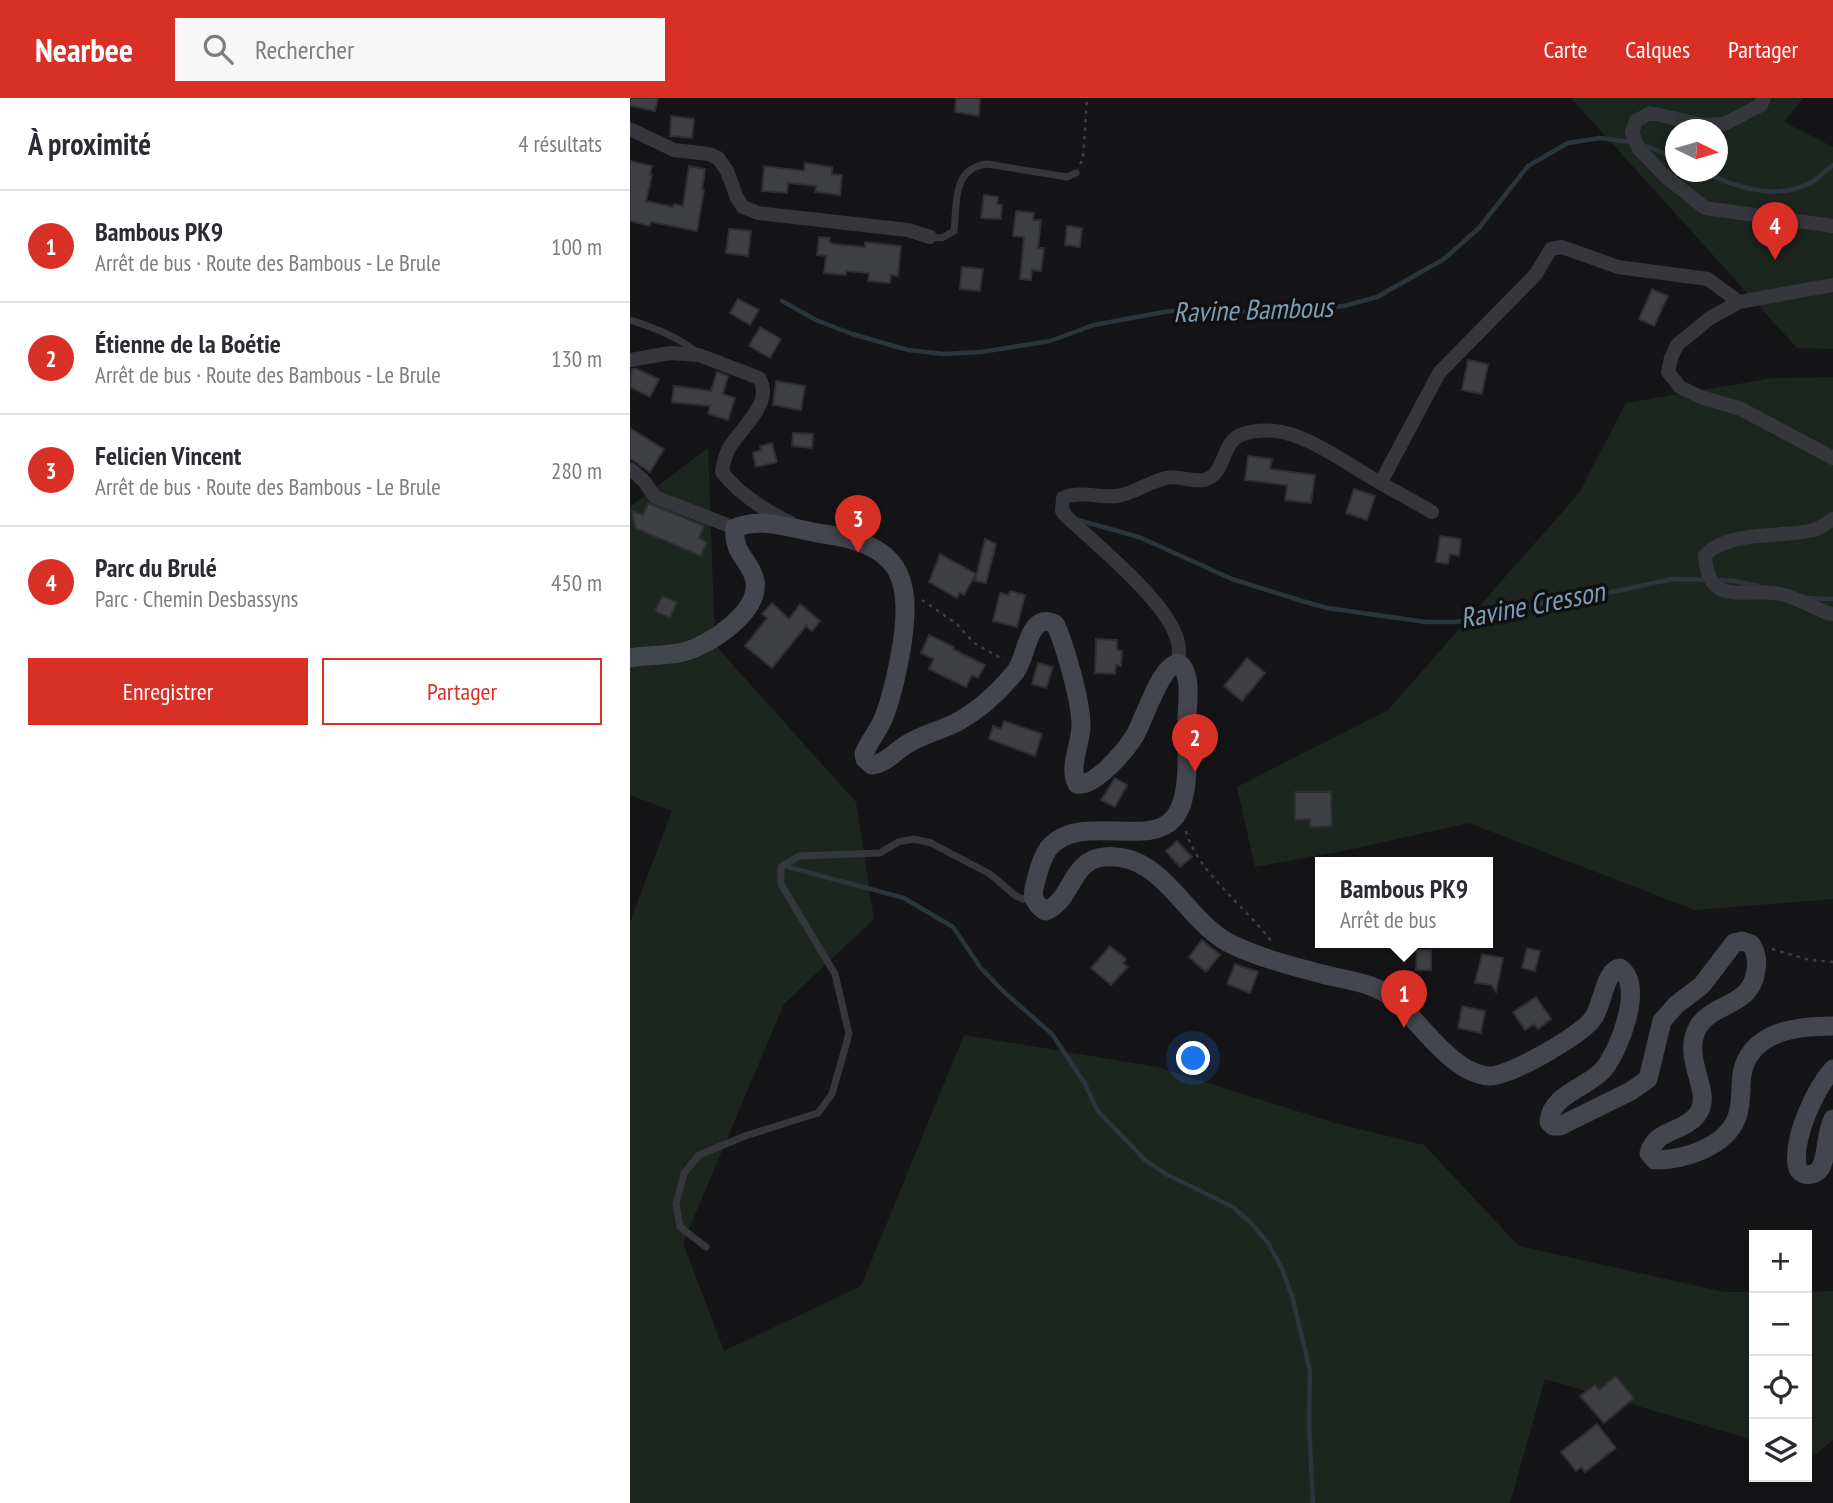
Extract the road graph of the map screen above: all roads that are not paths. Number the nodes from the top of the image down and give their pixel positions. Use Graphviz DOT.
graph roads {
  1 [pos="1764,98"];
  2 [pos="630,129"];
  3 [pos="1076,173"];
  4 [pos="1833,226"];
  5 [pos="930,237"];
  6 [pos="1833,285"];
  7 [pos="1739,302"];
  8 [pos="630,320"];
  9 [pos="699,355"];
  10 [pos="630,360"];
  11 [pos="1833,458"];
  12 [pos="630,469"];
  13 [pos="1381,482"];
  14 [pos="1432,512"];
  15 [pos="1833,519"];
  16 [pos="735,528"];
  17 [pos="811,532"];
  18 [pos="1833,614"];
  19 [pos="630,658"];
  20 [pos="1178,663"];
  21 [pos="1033,897"];
  22 [pos="1833,1026"];
  23 [pos="1833,1069"];
  24 [pos="1833,1119"];
  25 [pos="706,1247"];
  1 -- 4 [label="street"];
  2 -- 5 [label="street"];
  3 -- 5 [label="lane"];
  6 -- 7 [label="street"];
  7 -- 11 [label="street"];
  7 -- 13 [label="street"];
  8 -- 9 [label="lane"];
  9 -- 10 [label="street"];
  9 -- 17 [label="street"];
  12 -- 16 [label="street"];
  13 -- 14 [label="street"];
  13 -- 20 [label="street"];
  15 -- 18 [label="street"];
  16 -- 17 [label="main road"];
  16 -- 19 [label="main road"];
  17 -- 20 [label="main road"];
  20 -- 21 [label="main road"];
  21 -- 22 [label="main road"];
  21 -- 25 [label="lane"];
  23 -- 24 [label="main road"];
}
